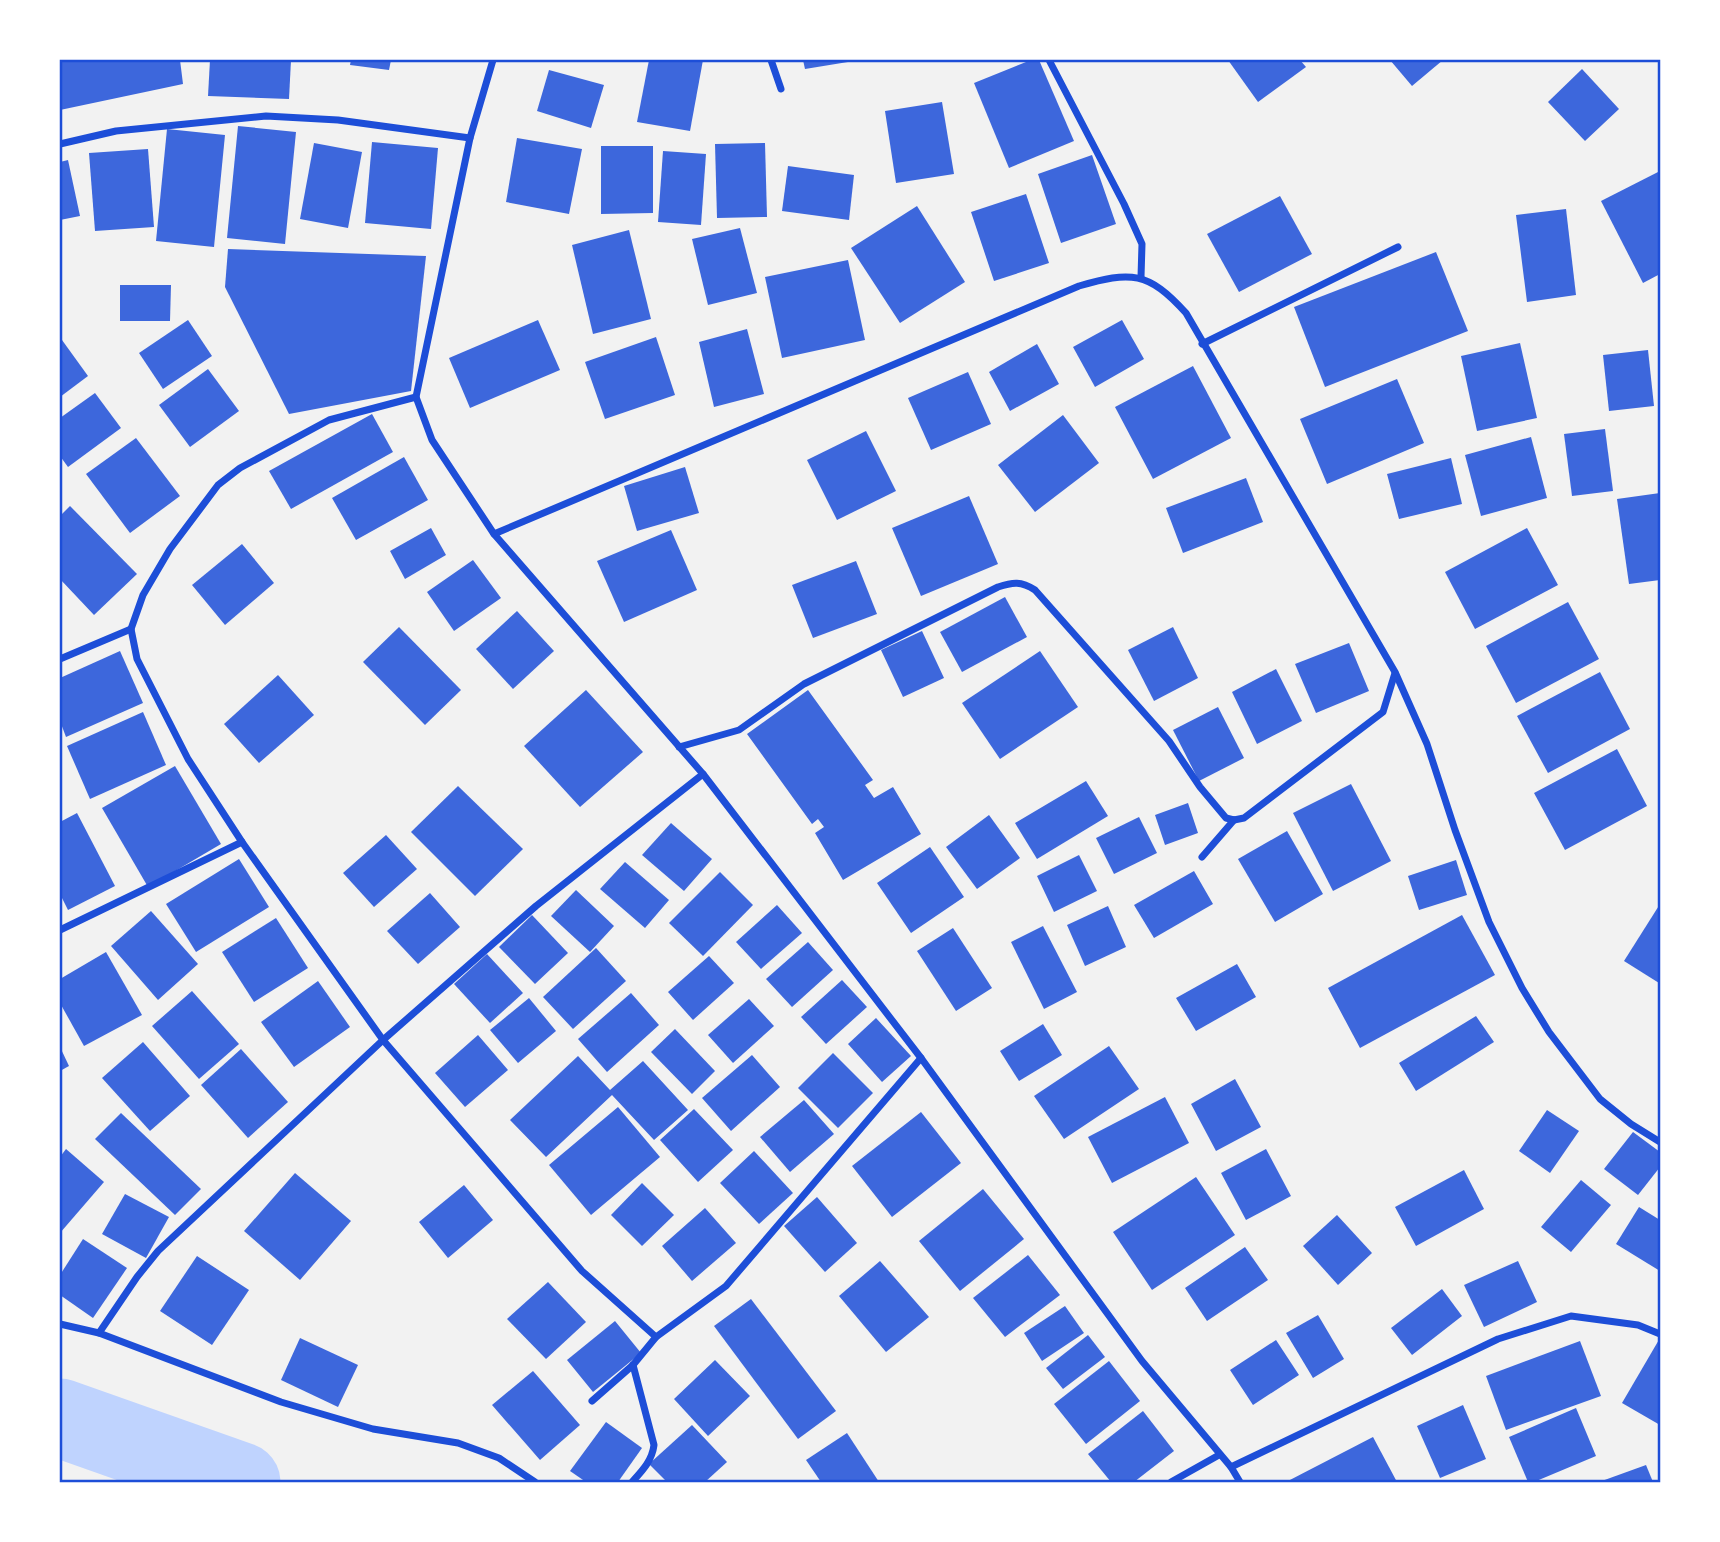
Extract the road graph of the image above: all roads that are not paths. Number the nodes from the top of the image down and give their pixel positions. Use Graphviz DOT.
graph roads {
  1 [pos="493,60"];
  2 [pos="771,60"];
  3 [pos="1049,60"];
  4 [pos="781,89"];
  5 [pos="470,138"];
  6 [pos="60,144"];
  7 [pos="1398,247"];
  8 [pos="1141,277"];
  9 [pos="1202,344"];
  10 [pos="416,397"];
  11 [pos="494,534"];
  12 [pos="131,629"];
  13 [pos="60,659"];
  14 [pos="1395,673"];
  15 [pos="679,747"];
  16 [pos="703,774"];
  17 [pos="1234,820"];
  18 [pos="242,842"];
  19 [pos="1202,857"];
  20 [pos="60,930"];
  21 [pos="383,1040"];
  22 [pos="921,1058"];
  23 [pos="1661,1142"];
  24 [pos="60,1324"];
  25 [pos="99,1332"];
  26 [pos="1661,1334"];
  27 [pos="656,1337"];
  28 [pos="633,1365"];
  29 [pos="592,1401"];
  30 [pos="1219,1455"];
  31 [pos="1231,1467"];
  32 [pos="535,1482"];
  33 [pos="632,1482"];
  34 [pos="1171,1482"];
  35 [pos="1240,1482"];
  1 -- 5 [label="street"];
  2 -- 4 [label="street"];
  3 -- 8 [label="street"];
  5 -- 6 [label="street"];
  5 -- 10 [label="street"];
  7 -- 9 [label="street"];
  8 -- 9 [label="street"];
  8 -- 11 [label="street"];
  9 -- 14 [label="street"];
  10 -- 11 [label="street"];
  10 -- 12 [label="street"];
  11 -- 15 [label="street"];
  12 -- 13 [label="street"];
  12 -- 18 [label="street"];
  14 -- 17 [label="street"];
  14 -- 23 [label="street"];
  15 -- 16 [label="street"];
  15 -- 17 [label="street"];
  16 -- 21 [label="street"];
  16 -- 22 [label="street"];
  17 -- 19 [label="street"];
  18 -- 20 [label="street"];
  18 -- 21 [label="street"];
  21 -- 25 [label="street"];
  21 -- 27 [label="street"];
  22 -- 27 [label="street"];
  22 -- 30 [label="street"];
  24 -- 25 [label="street"];
  25 -- 32 [label="street"];
  26 -- 31 [label="street"];
  27 -- 28 [label="street"];
  28 -- 29 [label="street"];
  28 -- 33 [label="street"];
  30 -- 31 [label="street"];
  30 -- 34 [label="street"];
  31 -- 35 [label="street"];
}
